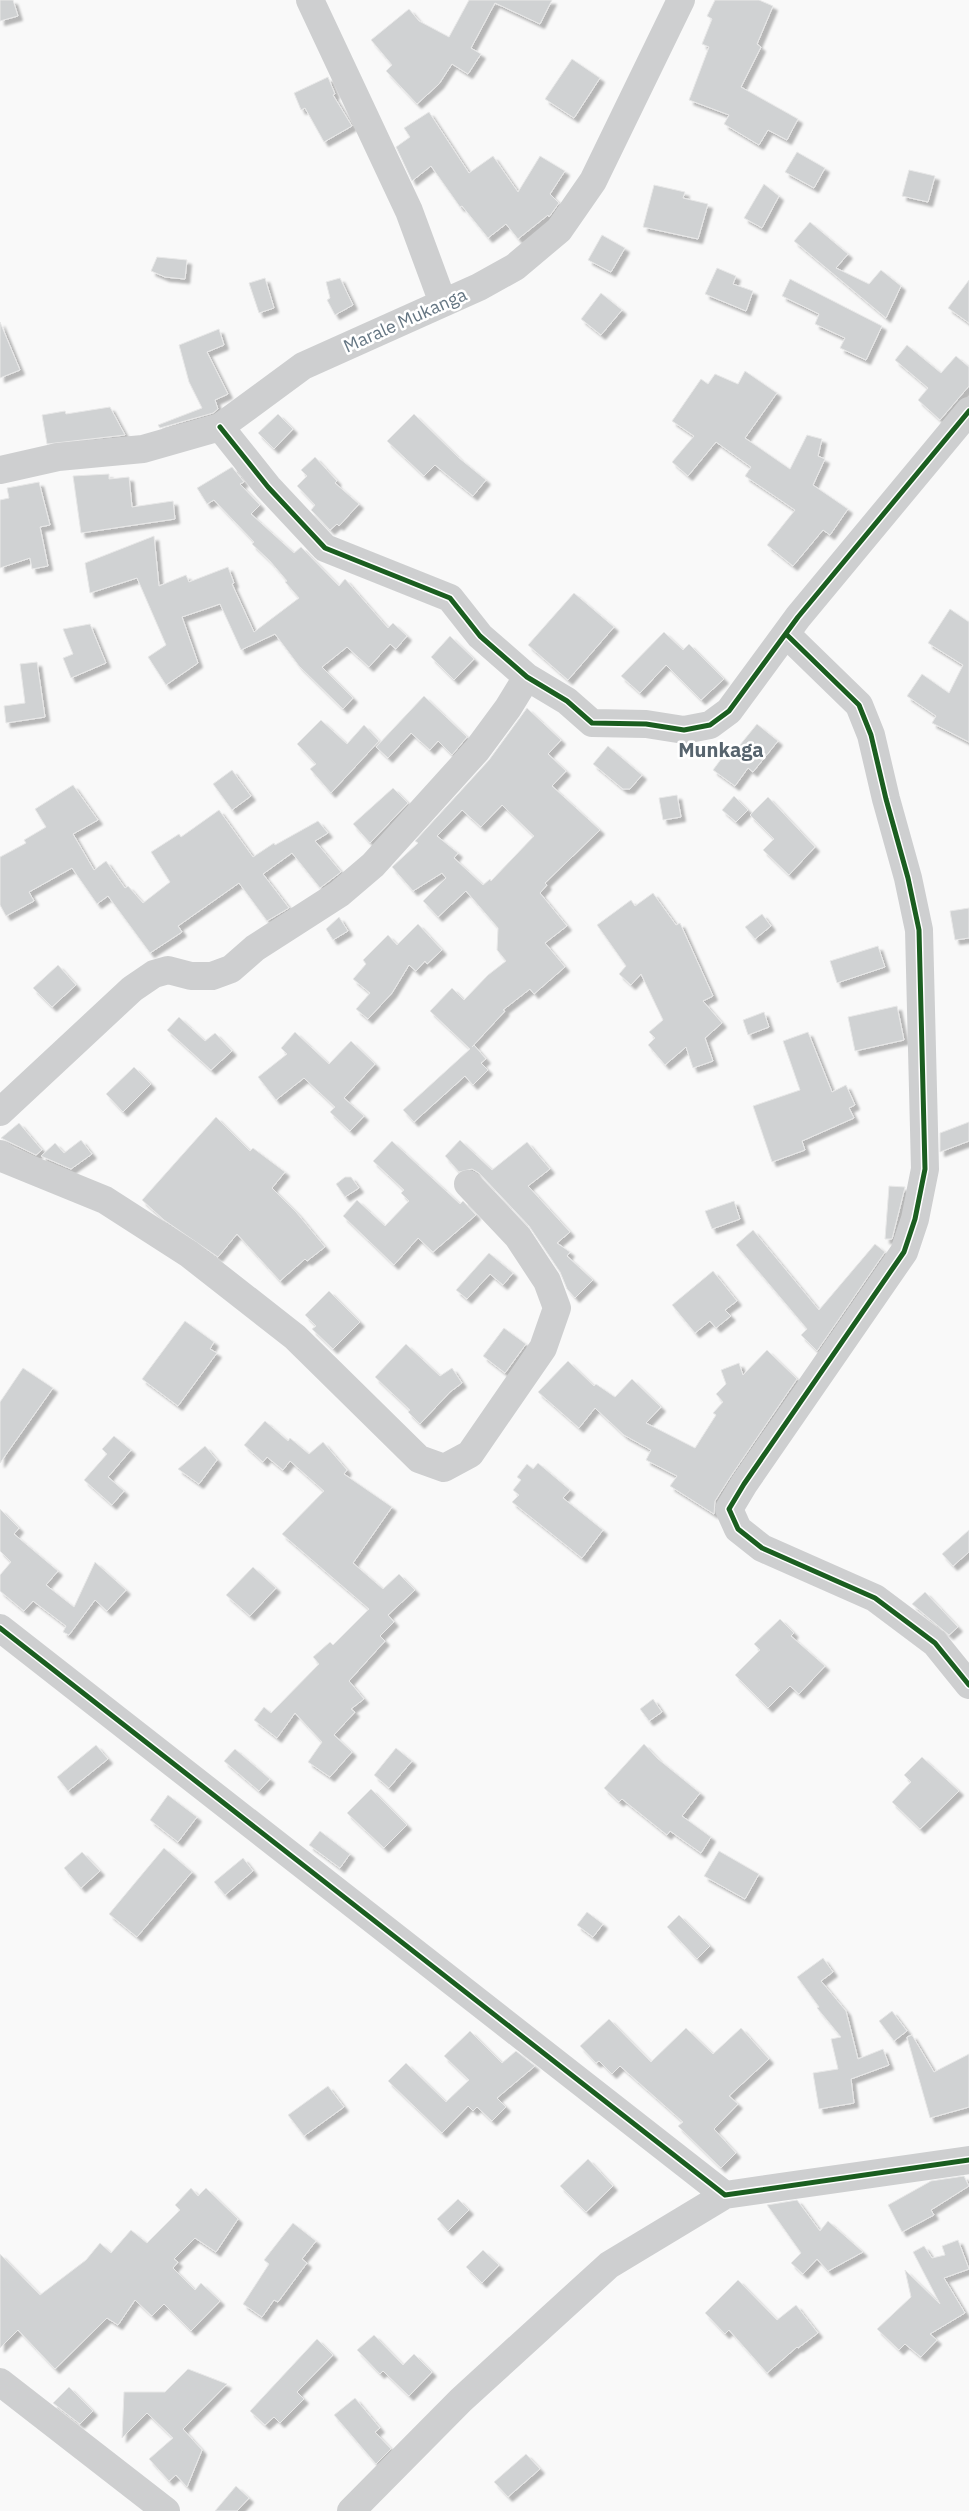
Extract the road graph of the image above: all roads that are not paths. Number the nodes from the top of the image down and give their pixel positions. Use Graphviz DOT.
graph roads {
  1 [pos="310,0"];
  2 [pos="681,0"];
  3 [pos="443,302"];
  4 [pos="969,410"];
  5 [pos="220,428"];
  6 [pos="0,470"];
  7 [pos="786,634"];
  8 [pos="527,677"];
  9 [pos="0,1112"];
  10 [pos="0,1154"];
  11 [pos="468,1184"];
  12 [pos="0,1628"];
  13 [pos="969,1685"];
  14 [pos="969,2160"];
  15 [pos="725,2196"];
  16 [pos="0,2382"];
  17 [pos="166,2511"];
  18 [pos="351,2511"];
  1 -- 3 [label="street"];
  2 -- 3 [label="street, Marale Mukanga"];
  3 -- 5 [label="street, Marale Mukanga"];
  4 -- 7 [label="street"];
  5 -- 6 [label="street, Marale Mukanga"];
  5 -- 8 [label="street"];
  7 -- 8 [label="street"];
  7 -- 13 [label="street"];
  8 -- 9 [label="street"];
  10 -- 11 [label="street"];
  12 -- 15 [label="street"];
  14 -- 15 [label="street"];
  15 -- 18 [label="street"];
  16 -- 17 [label="street"];
}
